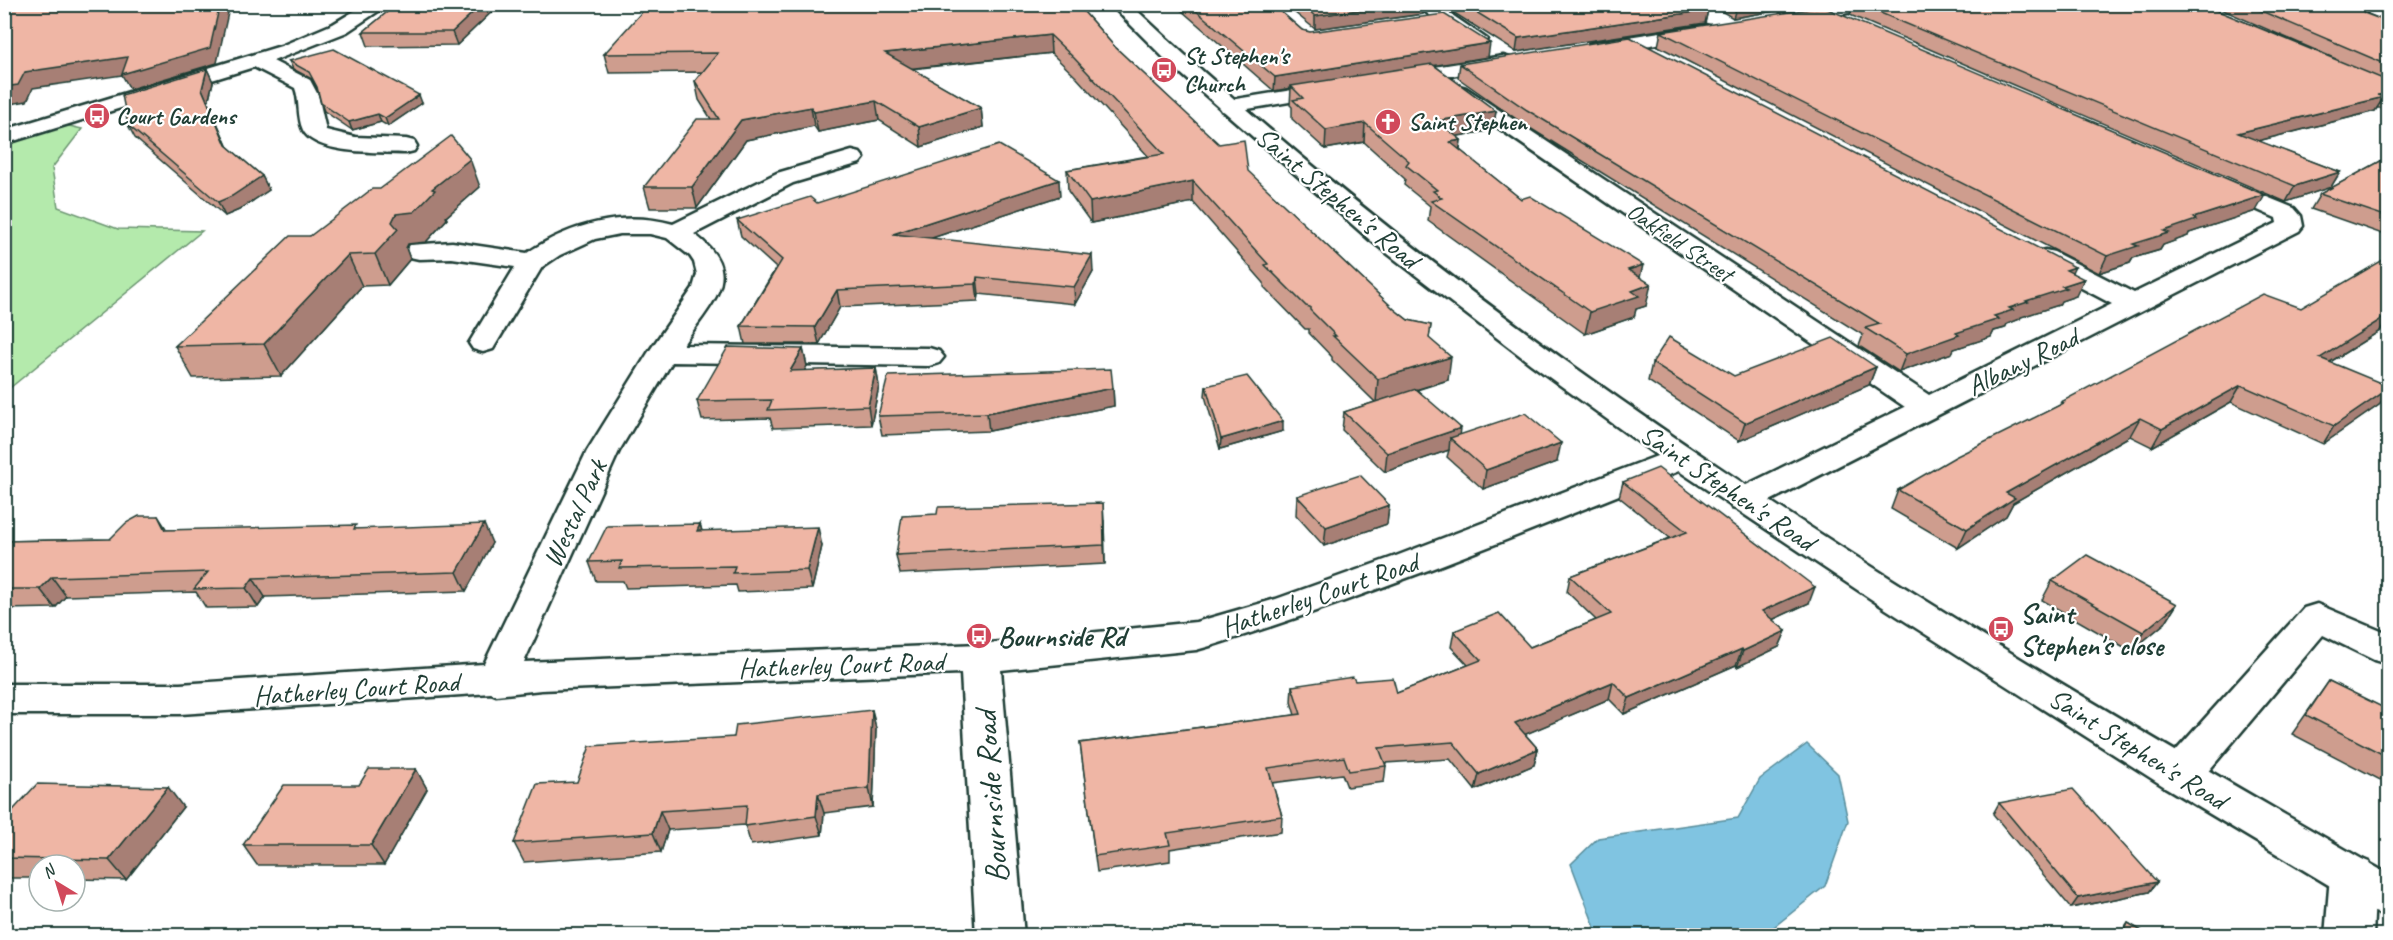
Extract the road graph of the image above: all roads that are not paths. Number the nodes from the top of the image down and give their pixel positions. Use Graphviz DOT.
graph roads {
  1 [pos="380,4"];
  2 [pos="1119,4"];
  3 [pos="1871,4"];
  4 [pos="1701,11"];
  5 [pos="1821,12"];
  6 [pos="1423,13"];
  7 [pos="1765,21"];
  8 [pos="1854,27"];
  9 [pos="1631,42"];
  10 [pos="1572,52"];
  11 [pos="1662,58"];
  12 [pos="256,60"];
  13 [pos="1434,74"];
  14 [pos="1377,82"];
  15 [pos="1354,86"];
  16 [pos="1230,106"];
  17 [pos="4,137"];
  18 [pos="406,146"];
  19 [pos="852,158"];
  20 [pos="2201,177"];
  21 [pos="676,233"];
  22 [pos="2021,246"];
  23 [pos="420,251"];
  24 [pos="532,262"];
  25 [pos="2135,305"];
  26 [pos="483,343"];
  27 [pos="663,353"];
  28 [pos="929,357"];
  29 [pos="1928,408"];
  30 [pos="1682,458"];
  31 [pos="1744,500"];
  32 [pos="2388,650"];
  33 [pos="980,658"];
  34 [pos="496,680"];
  35 [pos="4,699"];
  36 [pos="2180,775"];
  37 [pos="2371,886"];
  38 [pos="1000,936"];
  39 [pos="2349,936"];
  1 -- 12 [label="street"];
  2 -- 16 [label="street, Saint Stephen's Road"];
  3 -- 5 [label="street"];
  4 -- 9 [label="street"];
  5 -- 7 [label="street"];
  5 -- 8 [label="street"];
  6 -- 13 [label="street"];
  9 -- 10 [label="street"];
  9 -- 11 [label="street"];
  12 -- 17 [label="street"];
  12 -- 18 [label="street"];
  13 -- 14 [label="street"];
  13 -- 29 [label="street, Oakfield Street"];
  15 -- 16 [label="street"];
  16 -- 30 [label="street, Saint Stephen's Road"];
  19 -- 21 [label="street"];
  20 -- 25 [label="street, Albany Road"];
  21 -- 24 [label="street, Westal Park"];
  21 -- 27 [label="street, Westal Park"];
  22 -- 25 [label="street"];
  23 -- 24 [label="street"];
  24 -- 26 [label="street, Westal Park"];
  25 -- 29 [label="street, Albany Road"];
  27 -- 28 [label="street"];
  27 -- 34 [label="street, Westal Park"];
  29 -- 31 [label="street, Albany Road"];
  30 -- 31 [label="street, Saint Stephen's Road"];
  30 -- 33 [label="street, Hatherley Court Road"];
  31 -- 36 [label="street, Saint Stephen's Road"];
  32 -- 36 [label="street"];
  33 -- 34 [label="street, Hatherley Court Road"];
  33 -- 38 [label="street, Bournside Road"];
  34 -- 35 [label="street, Hatherley Court Road"];
  36 -- 37 [label="street, Saint Stephen's Road"];
  37 -- 39 [label="street"];
}
